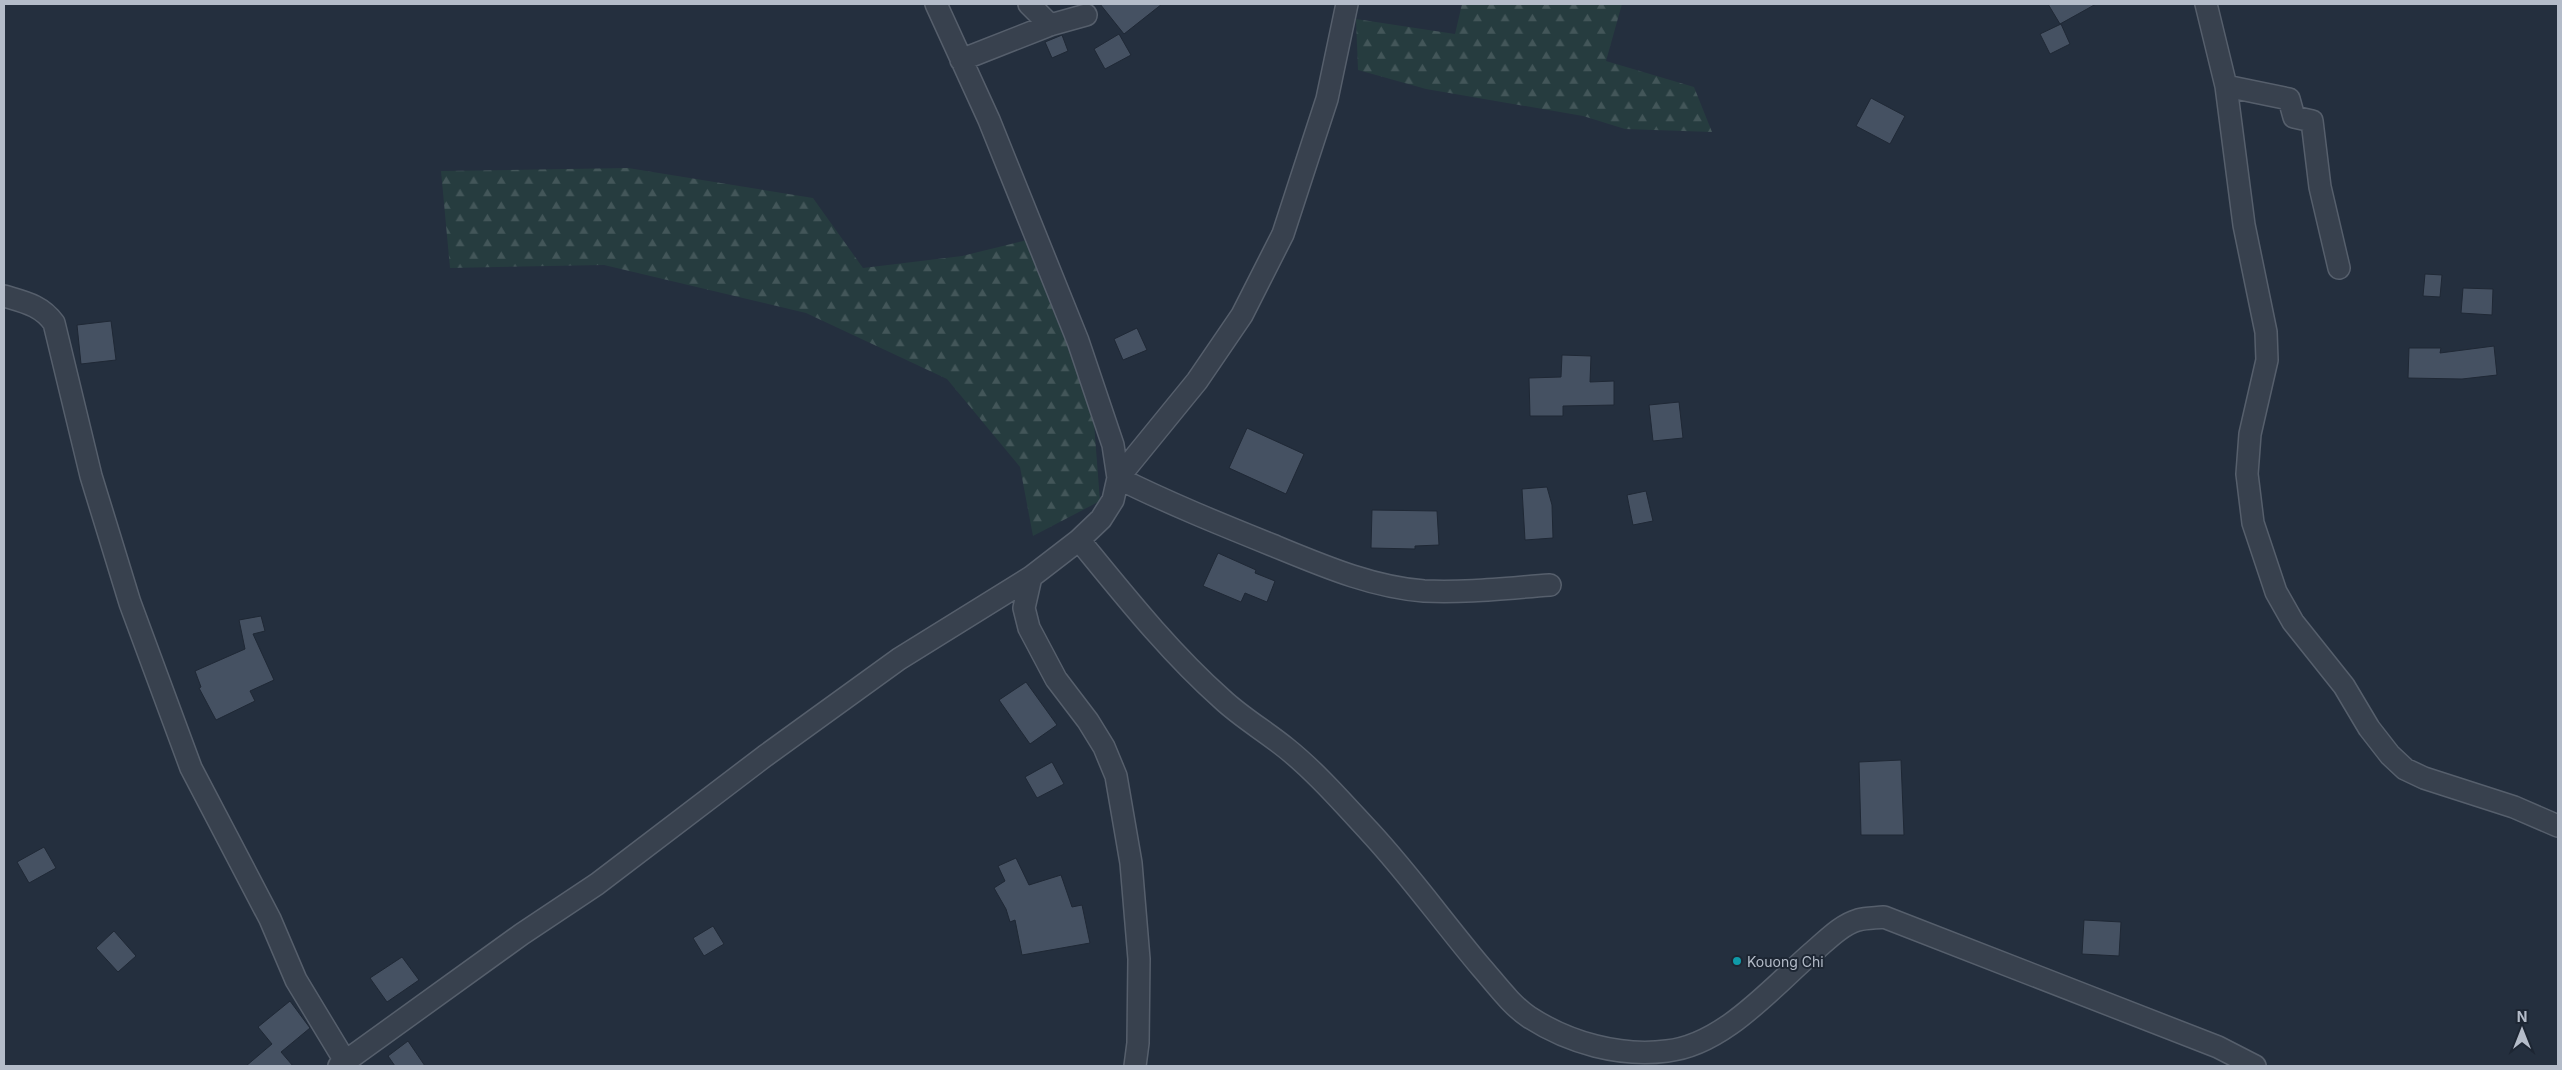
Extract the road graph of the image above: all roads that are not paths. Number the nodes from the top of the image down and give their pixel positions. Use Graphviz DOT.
graph roads {
  1 [pos="936,4"];
  2 [pos="1029,4"];
  3 [pos="1347,4"];
  4 [pos="2206,4"];
  5 [pos="1086,15"];
  6 [pos="1050,25"];
  7 [pos="961,60"];
  8 [pos="2226,86"];
  9 [pos="2339,268"];
  10 [pos="4,296"];
  11 [pos="1118,478"];
  12 [pos="1079,540"];
  13 [pos="1031,577"];
  14 [pos="1550,585"];
  15 [pos="2558,826"];
  16 [pos="344,1065"];
  17 [pos="1135,1066"];
  18 [pos="2255,1066"];
  1 -- 7 [label="street"];
  2 -- 6 [label="street"];
  3 -- 11 [label="street"];
  4 -- 8 [label="street"];
  5 -- 6 [label="street"];
  6 -- 7 [label="street"];
  7 -- 11 [label="street"];
  8 -- 9 [label="street"];
  8 -- 15 [label="street"];
  10 -- 16 [label="street"];
  11 -- 12 [label="street"];
  11 -- 14 [label="street"];
  12 -- 13 [label="street"];
  12 -- 18 [label="street"];
  13 -- 16 [label="street"];
  13 -- 17 [label="street"];
}
